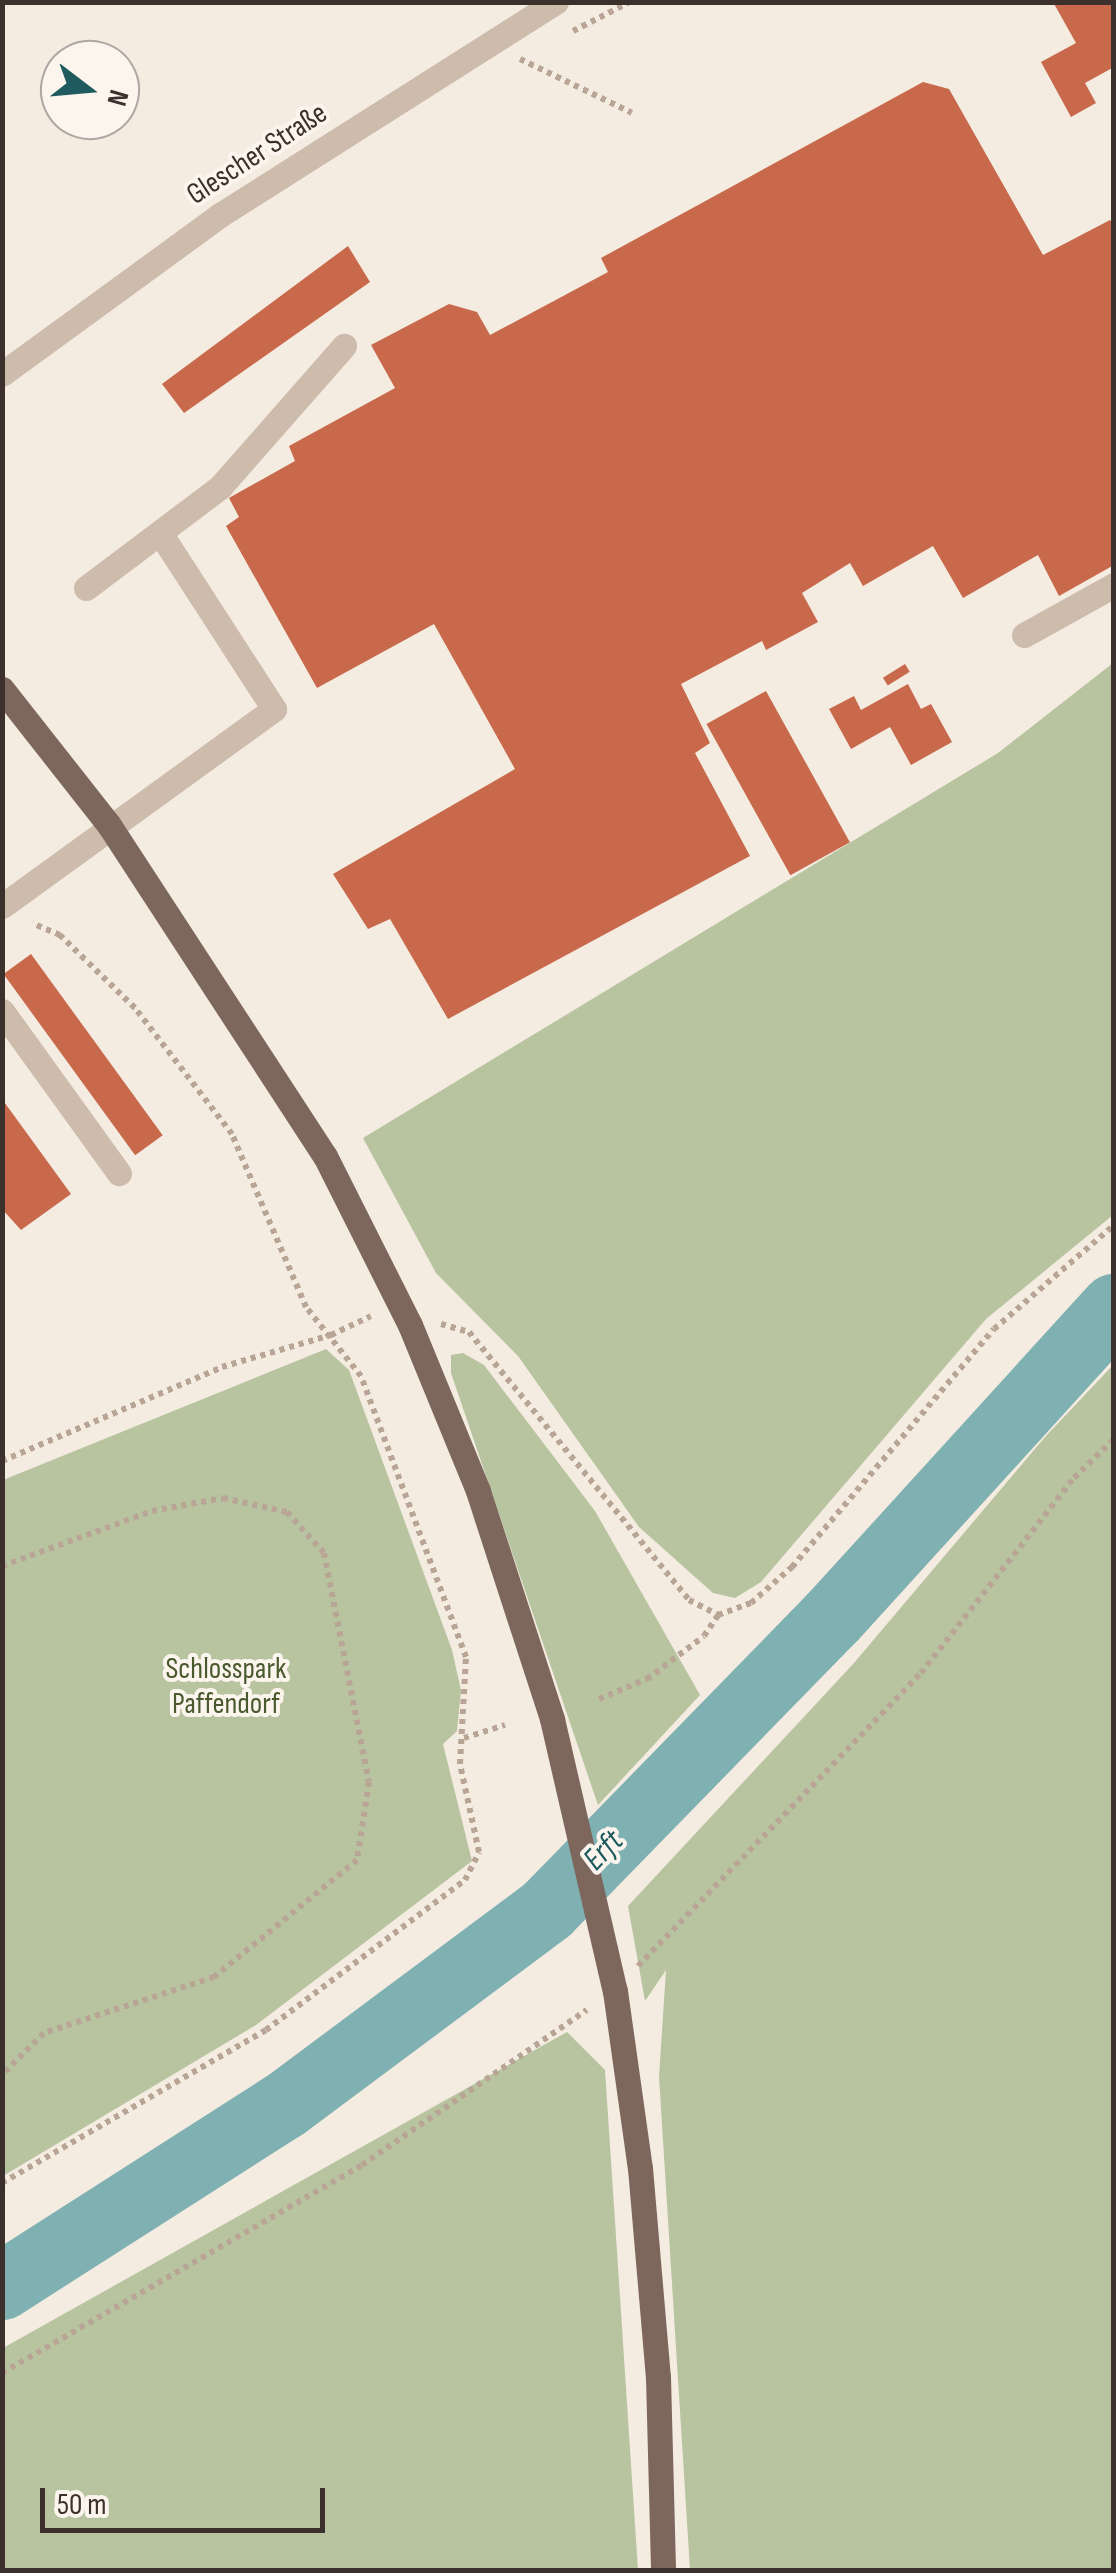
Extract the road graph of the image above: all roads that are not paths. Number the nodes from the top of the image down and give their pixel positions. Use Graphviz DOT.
graph roads {
  1 [pos="556,2"];
  2 [pos="344,346"];
  3 [pos="2,374"];
  4 [pos="161,534"];
  5 [pos="1114,585"];
  6 [pos="86,588"];
  7 [pos="1024,635"];
  8 [pos="2,688"];
  9 [pos="109,826"];
  10 [pos="10,912"];
  11 [pos="2,1012"];
  12 [pos="120,1173"];
  13 [pos="663,2570"];
  1 -- 3 [label="street, Glescher Straße"];
  2 -- 4 [label="street"];
  4 -- 6 [label="street"];
  4 -- 9 [label="street"];
  5 -- 7 [label="street"];
  8 -- 9 [label="main road"];
  9 -- 10 [label="street"];
  9 -- 13 [label="main road"];
  11 -- 12 [label="street"];
}
